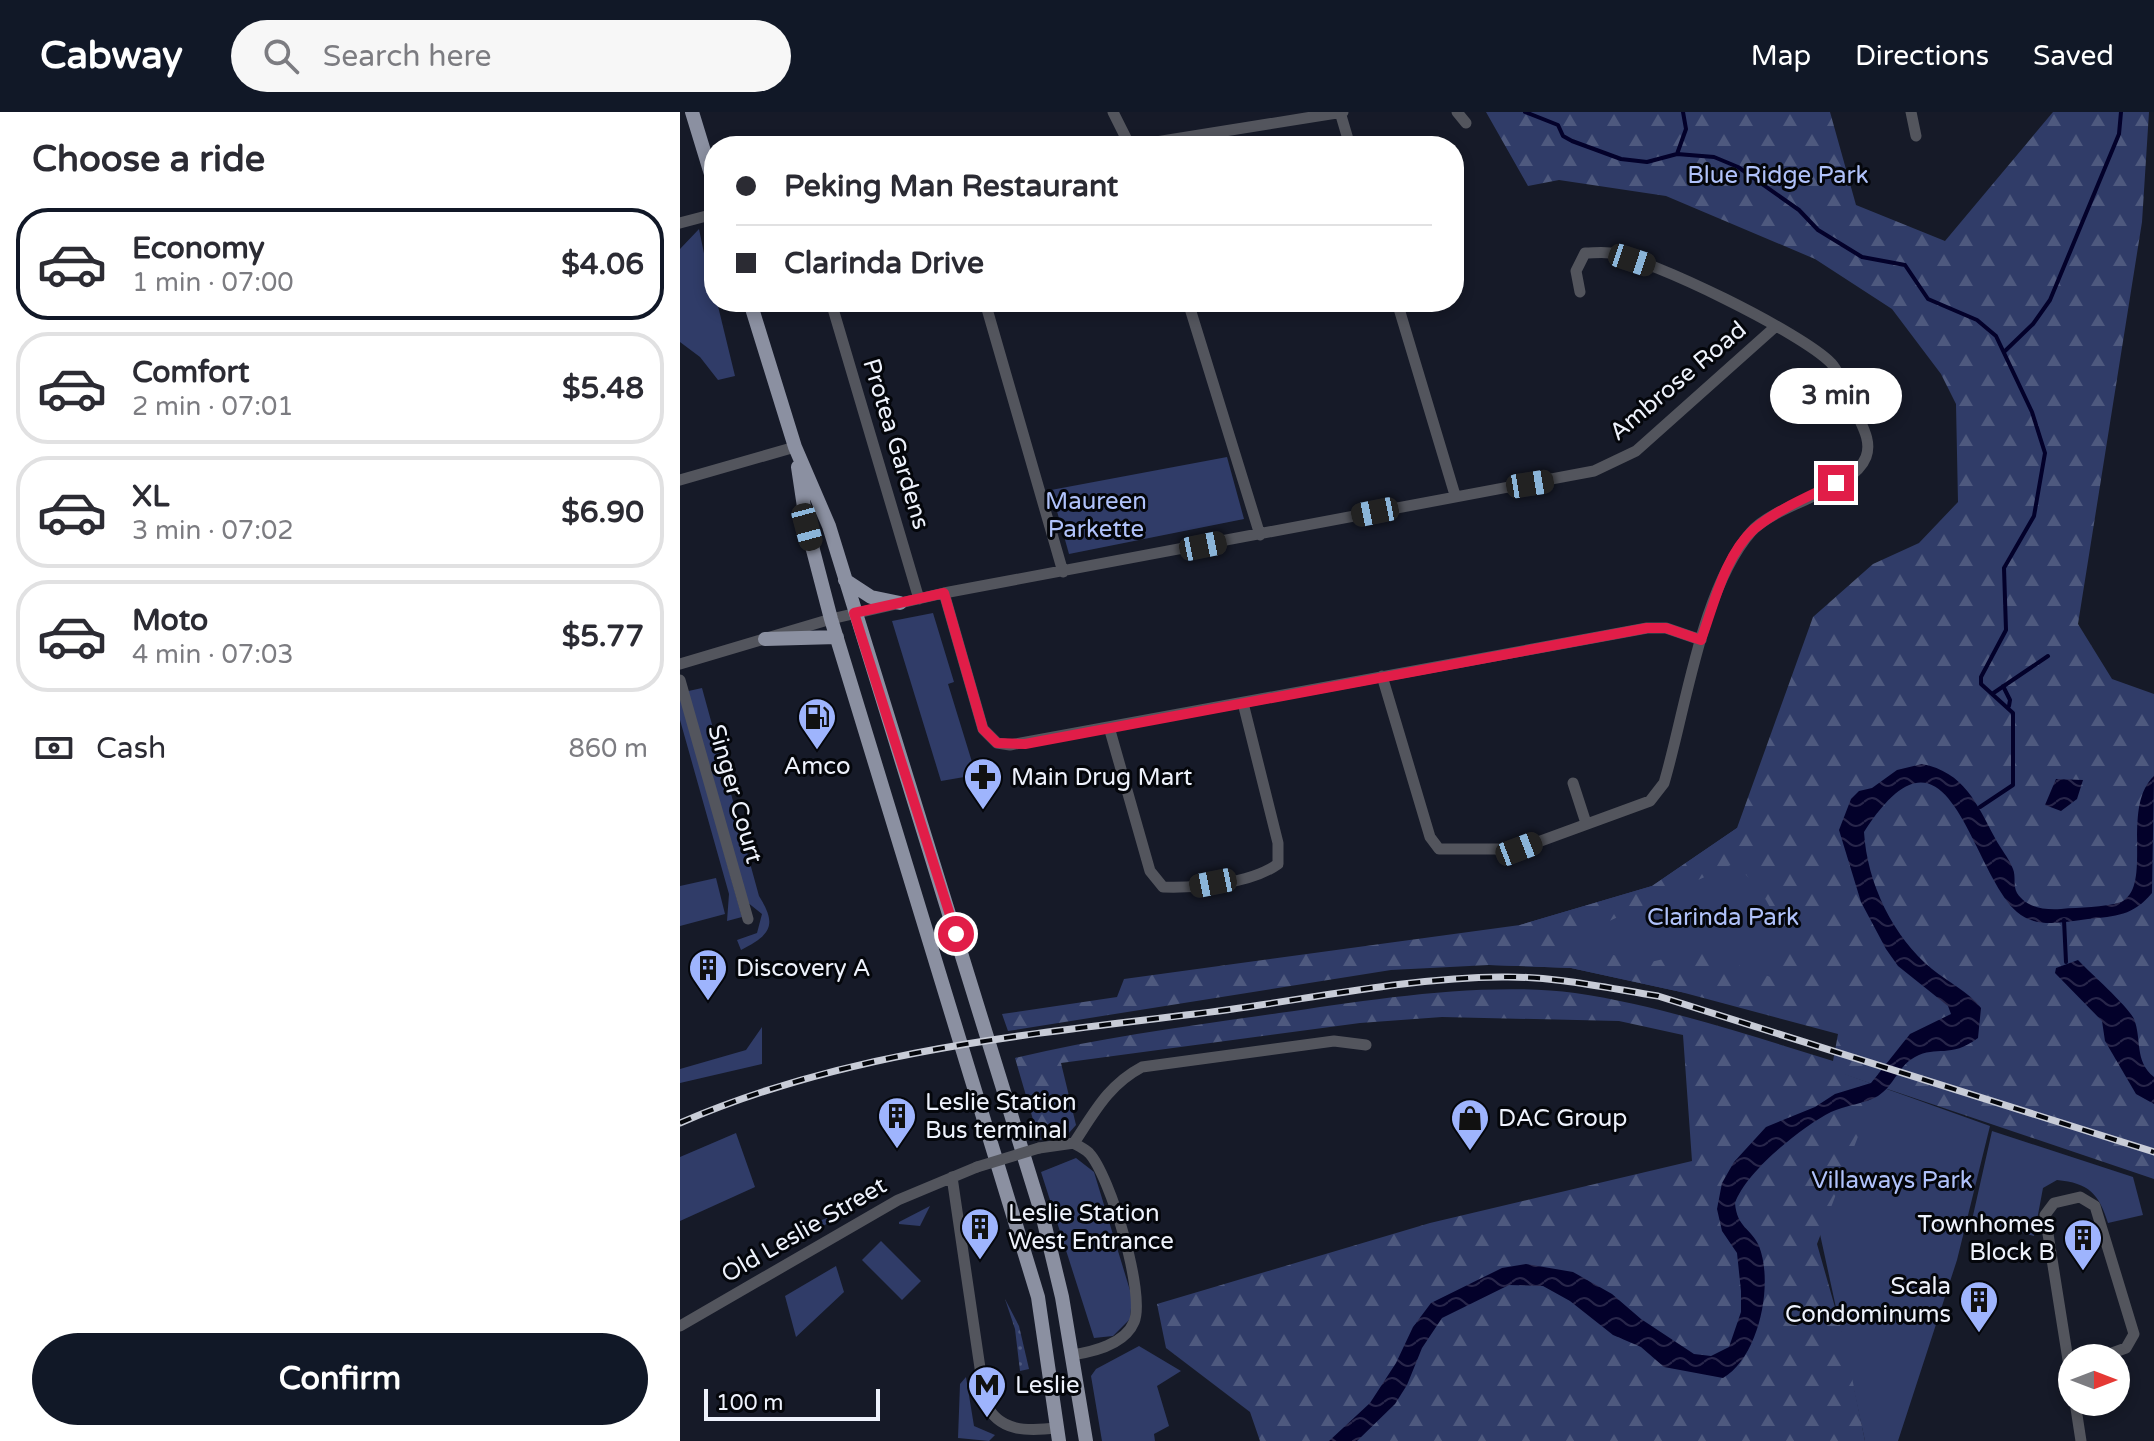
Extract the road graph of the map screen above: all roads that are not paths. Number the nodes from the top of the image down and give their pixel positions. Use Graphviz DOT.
graph roads {
  1 [pos="692,112"];
  2 [pos="1113,112"];
  3 [pos="1341,112"];
  4 [pos="1457,112"];
  5 [pos="1911,112"];
  6 [pos="1466,123"];
  7 [pos="1126,136"];
  8 [pos="1193,136"];
  9 [pos="1347,136"];
  10 [pos="1916,136"];
  11 [pos="704,151"];
  12 [pos="704,217"];
  13 [pos="680,223"];
  14 [pos="1580,292"];
  15 [pos="753,312"];
  16 [pos="834,312"];
  17 [pos="988,312"];
  18 [pos="1191,312"];
  19 [pos="1400,312"];
  20 [pos="1775,327"];
  21 [pos="795,447"];
  22 [pos="680,480"];
  23 [pos="1455,495"];
  24 [pos="1260,535"];
  25 [pos="1063,572"];
  26 [pos="845,580"];
  27 [pos="944,593"];
  28 [pos="919,599"];
  29 [pos="900,603"];
  30 [pos="854,613"];
  31 [pos="831,619"];
  32 [pos="837,637"];
  33 [pos="765,639"];
  34 [pos="1701,640"];
  35 [pos="680,664"];
  36 [pos="1382,676"];
  37 [pos="680,680"];
  38 [pos="1243,703"];
  39 [pos="1109,727"];
  40 [pos="1573,783"];
  41 [pos="1586,823"];
  42 [pos="748,919"];
  43 [pos="1366,1045"];
  44 [pos="1074,1143"];
  45 [pos="952,1177"];
  46 [pos="680,1326"];
  47 [pos="2067,1344"];
  48 [pos="2128,1344"];
  49 [pos="1072,1355"];
  50 [pos="2077,1416"];
  51 [pos="1058,1434"];
  52 [pos="1086,1441"];
  53 [pos="2081,1441"];
  1 -- 11 [label="main road"];
  2 -- 7 [label="street"];
  3 -- 8 [label="street"];
  3 -- 9 [label="street"];
  4 -- 6 [label="street"];
  5 -- 10 [label="street"];
  12 -- 13 [label="street"];
  14 -- 20 [label="street"];
  15 -- 21 [label="main road"];
  16 -- 28 [label="street, Protea Gardens"];
  17 -- 25 [label="street"];
  18 -- 24 [label="street"];
  19 -- 23 [label="street"];
  20 -- 23 [label="street, Ambrose Road"];
  20 -- 34 [label="street"];
  21 -- 22 [label="street"];
  21 -- 26 [label="main road"];
  21 -- 31 [label="main road"];
  23 -- 24 [label="street, Ambrose Road"];
  24 -- 25 [label="street, Ambrose Road"];
  25 -- 27 [label="street, Ambrose Road"];
  26 -- 29 [label="main road"];
  26 -- 30 [label="main road"];
  27 -- 28 [label="street, Ambrose Road"];
  27 -- 39 [label="street"];
  28 -- 29 [label="street, Ambrose Road"];
  29 -- 30 [label="street, Ambrose Road"];
  30 -- 31 [label="street, Ambrose Road"];
  30 -- 49 [label="main road"];
  31 -- 32 [label="main road"];
  31 -- 33 [label="street, Ambrose Road"];
  32 -- 33 [label="main road"];
  32 -- 51 [label="main road"];
  33 -- 35 [label="street, Ambrose Road"];
  34 -- 36 [label="street"];
  34 -- 41 [label="street"];
  36 -- 38 [label="street"];
  36 -- 41 [label="street"];
  37 -- 42 [label="street, Singer Court"];
  38 -- 39 [label="street"];
  38 -- 39 [label="street"];
  40 -- 41 [label="street"];
  43 -- 44 [label="street"];
  44 -- 45 [label="street, Old Leslie Street, bridge"];
  44 -- 49 [label="street"];
  45 -- 46 [label="street, Old Leslie Street"];
  45 -- 51 [label="street"];
  47 -- 48 [label="street"];
  49 -- 52 [label="main road"];
  50 -- 53 [label="street"];
}
